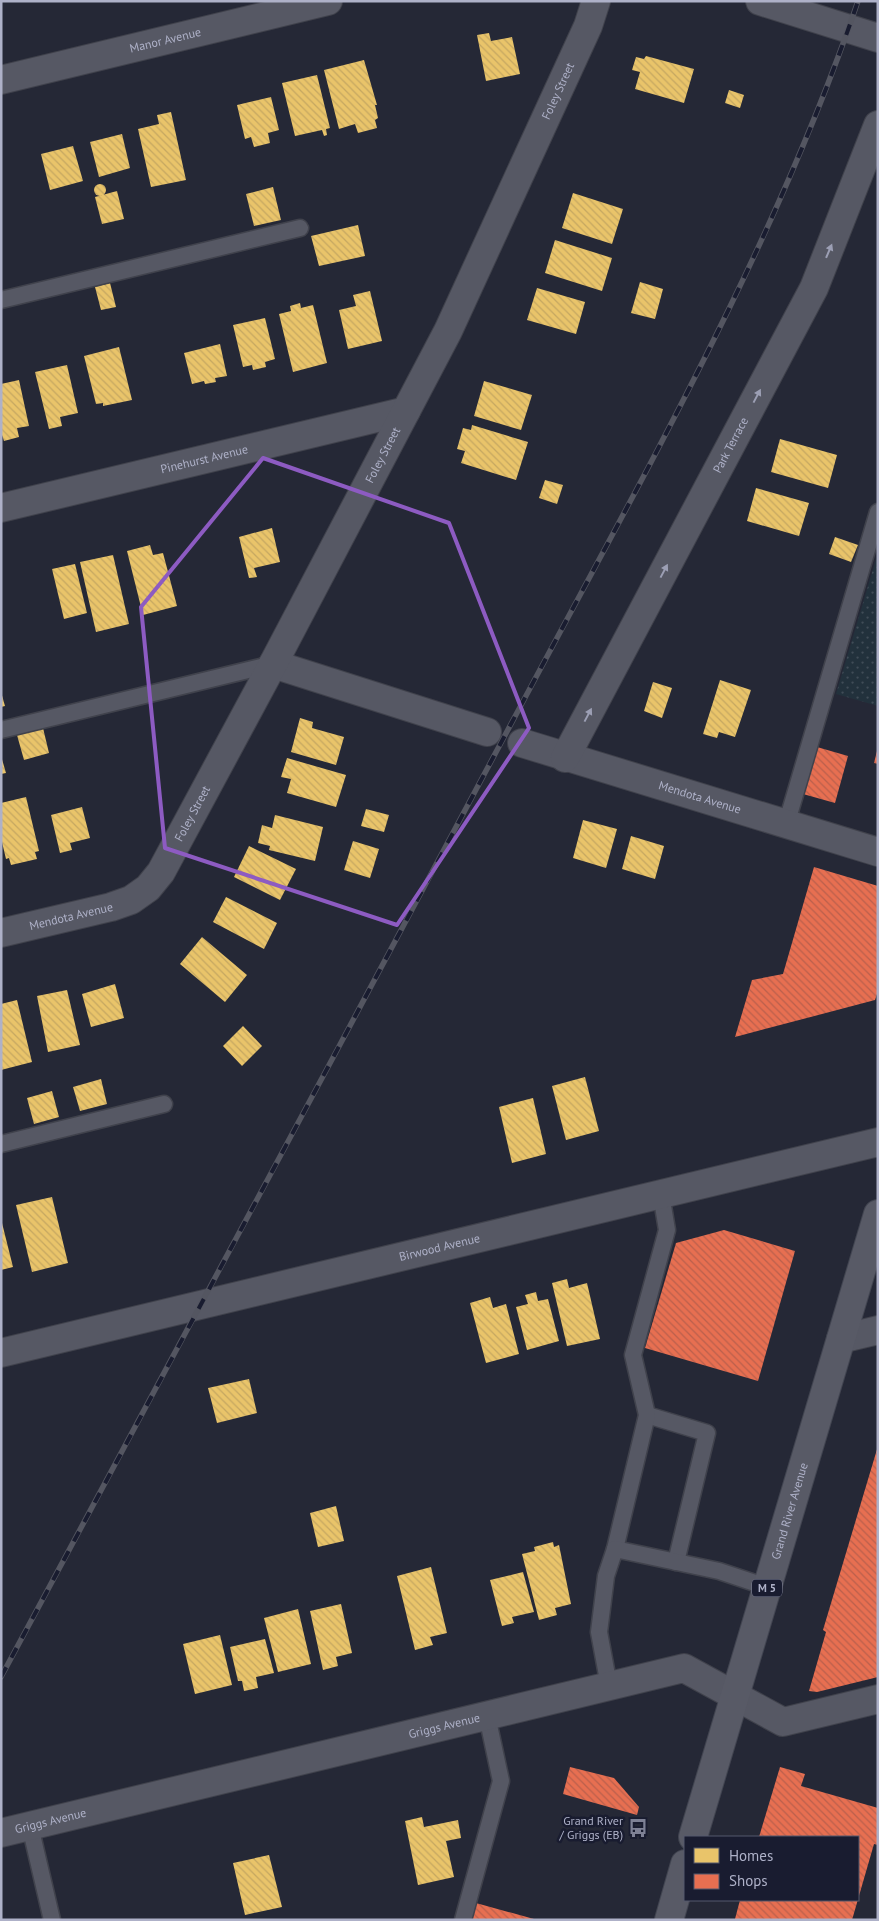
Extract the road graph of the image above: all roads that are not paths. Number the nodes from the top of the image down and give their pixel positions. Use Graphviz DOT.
graph roads {
  1 [pos="328,1"];
  2 [pos="596,1"];
  3 [pos="760,1"];
  4 [pos="878,38"];
  5 [pos="1,80"];
  6 [pos="878,126"];
  7 [pos="300,228"];
  8 [pos="1,300"];
  9 [pos="406,410"];
  10 [pos="1,508"];
  11 [pos="878,512"];
  12 [pos="273,664"];
  13 [pos="1,730"];
  14 [pos="487,732"];
  15 [pos="522,743"];
  16 [pos="565,758"];
  17 [pos="786,825"];
  18 [pos="878,852"];
  19 [pos="140,894"];
  20 [pos="1,933"];
  21 [pos="164,1104"];
  22 [pos="878,1142"];
  23 [pos="1,1144"];
  24 [pos="661,1194"];
  25 [pos="878,1214"];
  26 [pos="878,1330"];
  27 [pos="841,1339"];
  28 [pos="1,1353"];
  29 [pos="647,1415"];
  30 [pos="615,1549"];
  31 [pos="676,1562"];
  32 [pos="767,1587"];
  33 [pos="609,1686"];
  34 [pos="736,1694"];
  35 [pos="878,1699"];
  36 [pos="487,1716"];
  37 [pos="30,1826"];
  38 [pos="1,1833"];
  39 [pos="693,1836"];
  40 [pos="684,1868"];
  41 [pos="52,1920"];
  42 [pos="463,1920"];
  43 [pos="669,1920"];
  1 -- 5 [label="street, Manor Avenue"];
  2 -- 9 [label="street, Foley Street"];
  3 -- 4 [label="street"];
  16 -- 6 [label="street, Park Terrace, one-way"];
  7 -- 8 [label="lane"];
  9 -- 10 [label="street, Pinehurst Avenue"];
  9 -- 12 [label="street, Foley Street"];
  11 -- 17 [label="lane"];
  12 -- 13 [label="lane"];
  12 -- 14 [label="street"];
  12 -- 19 [label="street, Foley Street"];
  15 -- 16 [label="street, Mendota Avenue"];
  16 -- 17 [label="street, Mendota Avenue"];
  17 -- 18 [label="street, Mendota Avenue"];
  19 -- 20 [label="street, Mendota Avenue"];
  21 -- 23 [label="lane"];
  22 -- 24 [label="street, Birwood Avenue"];
  24 -- 28 [label="street, Birwood Avenue"];
  24 -- 29 [label="lane"];
  25 -- 27 [label="main road, Grand River Avenue / M 5"];
  26 -- 27 [label="street"];
  27 -- 32 [label="main road, Grand River Avenue / M 5"];
  29 -- 30 [label="lane"];
  29 -- 31 [label="lane"];
  30 -- 31 [label="lane"];
  30 -- 33 [label="lane"];
  31 -- 32 [label="lane"];
  32 -- 34 [label="main road, Grand River Avenue / M 5"];
  33 -- 34 [label="street, Griggs Avenue"];
  33 -- 36 [label="street, Griggs Avenue"];
  34 -- 35 [label="street, Griggs Avenue"];
  34 -- 39 [label="main road, Grand River Avenue / M 5"];
  36 -- 37 [label="street, Griggs Avenue"];
  36 -- 42 [label="lane"];
  37 -- 38 [label="street, Griggs Avenue"];
  37 -- 41 [label="lane"];
  40 -- 43 [label="main road"];
}
